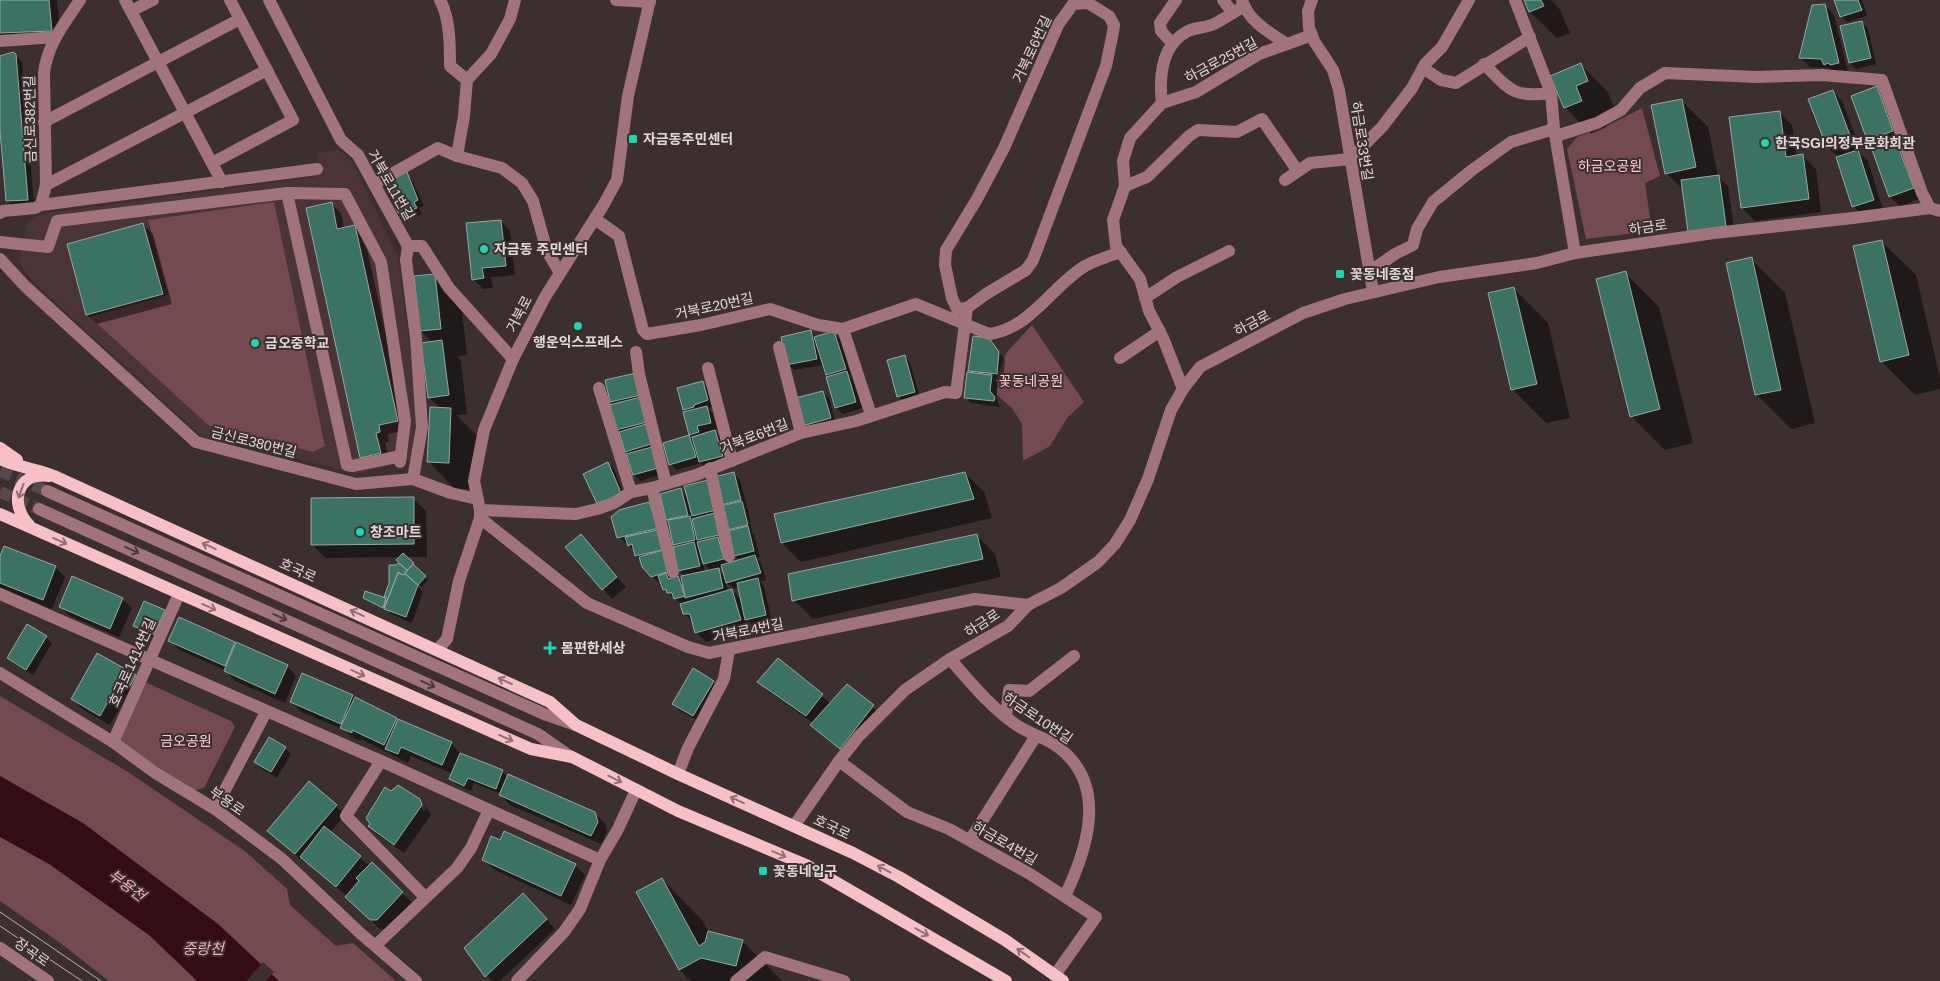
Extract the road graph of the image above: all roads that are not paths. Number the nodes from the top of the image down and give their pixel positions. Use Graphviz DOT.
graph roads {
  1 [pos="80,0"];
  2 [pos="153,0"];
  3 [pos="230,0"];
  4 [pos="269,0"];
  5 [pos="440,0"];
  6 [pos="515,0"];
  7 [pos="616,0"];
  8 [pos="1176,0"];
  9 [pos="1223,0"];
  10 [pos="1312,0"];
  11 [pos="1469,0"];
  12 [pos="1515,0"];
  13 [pos="650,1"];
  14 [pos="128,6"];
  15 [pos="1240,6"];
  16 [pos="240,19"];
  17 [pos="1312,35"];
  18 [pos="56,37"];
  19 [pos="1530,37"];
  20 [pos="0,41"];
  21 [pos="1172,43"];
  22 [pos="1287,44"];
  23 [pos="158,62"];
  24 [pos="1484,64"];
  25 [pos="1423,68"];
  26 [pos="267,70"];
  27 [pos="467,80"];
  28 [pos="1551,93"];
  29 [pos="1162,103"];
  30 [pos="185,112"];
  31 [pos="44,122"];
  32 [pos="1555,133"];
  33 [pos="457,156"];
  34 [pos="1350,159"];
  35 [pos="212,163"];
  36 [pos="317,169"];
  37 [pos="1297,170"];
  38 [pos="1285,180"];
  39 [pos="222,182"];
  40 [pos="374,184"];
  41 [pos="46,185"];
  42 [pos="1125,186"];
  43 [pos="287,192"];
  44 [pos="41,205"];
  45 [pos="1935,209"];
  46 [pos="0,213"];
  47 [pos="595,219"];
  48 [pos="0,242"];
  49 [pos="408,246"];
  50 [pos="1229,250"];
  51 [pos="1121,252"];
  52 [pos="1575,253"];
  53 [pos="0,259"];
  54 [pos="1369,272"];
  55 [pos="560,273"];
  56 [pos="1373,292"];
  57 [pos="1145,298"];
  58 [pos="967,308"];
  59 [pos="965,325"];
  60 [pos="843,329"];
  61 [pos="1160,332"];
  62 [pos="779,347"];
  63 [pos="636,352"];
  64 [pos="1120,358"];
  65 [pos="513,359"];
  66 [pos="708,368"];
  67 [pos="599,388"];
  68 [pos="1183,389"];
  69 [pos="871,415"];
  70 [pos="801,433"];
  71 [pos="0,448"];
  72 [pos="0,459"];
  73 [pos="732,461"];
  74 [pos="710,468"];
  75 [pos="35,469"];
  76 [pos="54,476"];
  77 [pos="413,479"];
  78 [pos="666,484"];
  79 [pos="652,488"];
  80 [pos="47,491"];
  81 [pos="631,492"];
  82 [pos="39,509"];
  83 [pos="479,509"];
  84 [pos="0,514"];
  85 [pos="31,527"];
  86 [pos="729,556"];
  87 [pos="673,572"];
  88 [pos="0,594"];
  89 [pos="179,594"];
  90 [pos="1028,605"];
  91 [pos="438,650"];
  92 [pos="729,650"];
  93 [pos="1074,656"];
  94 [pos="950,659"];
  95 [pos="150,660"];
  96 [pos="0,672"];
  97 [pos="266,712"];
  98 [pos="1006,717"];
  99 [pos="576,724"];
  100 [pos="1036,736"];
  101 [pos="113,742"];
  102 [pos="572,757"];
  103 [pos="381,761"];
  104 [pos="838,761"];
  105 [pos="678,774"];
  106 [pos="636,790"];
  107 [pos="215,809"];
  108 [pos="489,810"];
  109 [pos="794,826"];
  110 [pos="970,840"];
  111 [pos="600,860"];
  112 [pos="1065,896"];
  113 [pos="426,897"];
  114 [pos="376,945"];
  115 [pos="0,948"];
  116 [pos="1059,978"];
  117 [pos="48,981"];
  118 [pos="416,981"];
  119 [pos="517,981"];
  120 [pos="736,981"];
  121 [pos="844,981"];
  122 [pos="1006,981"];
  1 -- 18 [label="street, 금신로382번길"];
  2 -- 14 [label="street"];
  3 -- 16 [label="street"];
  4 -- 40 [label="street, 거북로11번길"];
  5 -- 27 [label="street"];
  6 -- 27 [label="street"];
  7 -- 13 [label="street"];
  8 -- 21 [label="street"];
  9 -- 15 [label="street"];
  10 -- 17 [label="street, 하금로33번길"];
  11 -- 25 [label="street"];
  12 -- 19 [label="street"];
  13 -- 47 [label="street, 거북로"];
  14 -- 23 [label="street"];
  15 -- 21 [label="street"];
  15 -- 22 [label="street"];
  16 -- 23 [label="street"];
  16 -- 26 [label="street"];
  17 -- 22 [label="street, 하금로25번길"];
  17 -- 34 [label="street, 하금로33번길"];
  18 -- 20 [label="street"];
  18 -- 31 [label="street, 금신로382번길"];
  19 -- 24 [label="street"];
  19 -- 28 [label="street"];
  21 -- 29 [label="street"];
  22 -- 29 [label="street, 하금로25번길"];
  23 -- 30 [label="street"];
  23 -- 31 [label="street"];
  24 -- 25 [label="street"];
  24 -- 28 [label="street"];
  25 -- 34 [label="street"];
  26 -- 30 [label="street"];
  26 -- 35 [label="street"];
  27 -- 33 [label="street"];
  28 -- 32 [label="street"];
  29 -- 42 [label="street, 하금로25번길"];
  30 -- 35 [label="street"];
  30 -- 41 [label="street"];
  31 -- 41 [label="street, 금신로382번길"];
  32 -- 45 [label="street"];
  32 -- 52 [label="street"];
  32 -- 54 [label="street"];
  33 -- 40 [label="street"];
  33 -- 55 [label="street"];
  34 -- 37 [label="street"];
  34 -- 54 [label="street, 하금로33번길"];
  35 -- 39 [label="street"];
  36 -- 39 [label="street"];
  37 -- 38 [label="street"];
  37 -- 42 [label="street"];
  39 -- 44 [label="street"];
  40 -- 49 [label="street, 거북로11번길"];
  41 -- 44 [label="street, 금신로382번길"];
  42 -- 51 [label="street, 하금로25번길"];
  43 -- 43 [label="street"];
  43 -- 48 [label="street"];
  44 -- 46 [label="street"];
  45 -- 52 [label="street, 하금로"];
  47 -- 55 [label="street, 거북로"];
  47 -- 60 [label="street, 거북로20번길"];
  49 -- 65 [label="street"];
  49 -- 77 [label="street"];
  50 -- 57 [label="street"];
  51 -- 57 [label="street, 하금로25번길"];
  51 -- 59 [label="street, 거북로20번길"];
  52 -- 56 [label="street, 하금로"];
  53 -- 77 [label="street, 금신로380번길"];
  54 -- 56 [label="street, 하금로33번길"];
  55 -- 65 [label="street, 거북로"];
  56 -- 68 [label="street, 하금로"];
  57 -- 61 [label="street, 하금로25번길"];
  58 -- 58 [label="street, 거북로6번길"];
  58 -- 59 [label="street, 거북로6번길"];
  59 -- 60 [label="street, 거북로20번길"];
  59 -- 69 [label="street, 거북로6번길"];
  60 -- 69 [label="street"];
  61 -- 64 [label="street"];
  61 -- 68 [label="street, 하금로25번길"];
  62 -- 70 [label="street"];
  63 -- 78 [label="street"];
  65 -- 83 [label="street, 거북로"];
  66 -- 73 [label="street"];
  67 -- 81 [label="street"];
  68 -- 90 [label="street, 하금로"];
  69 -- 70 [label="street, 거북로6번길"];
  70 -- 73 [label="street, 거북로6번길"];
  71 -- 75 [label="main road"];
  72 -- 75 [label="main road, 호국로"];
  73 -- 74 [label="street, 거북로6번길"];
  74 -- 78 [label="street, 거북로6번길"];
  74 -- 86 [label="street"];
  75 -- 76 [label="main road, 호국로"];
  76 -- 85 [label="main road, one-way"];
  91 -- 76 [label="main road, 호국로, one-way"];
  77 -- 83 [label="street, 금신로380번길"];
  78 -- 79 [label="street, 거북로6번길"];
  79 -- 81 [label="street, 거북로6번길"];
  79 -- 87 [label="street"];
  80 -- 99 [label="street, 호국로"];
  81 -- 83 [label="street, 거북로6번길"];
  82 -- 102 [label="street, one-way"];
  83 -- 91 [label="street, 거북로"];
  83 -- 92 [label="street, 거북로4번길"];
  84 -- 85 [label="main road"];
  85 -- 89 [label="main road, one-way"];
  88 -- 95 [label="street"];
  89 -- 95 [label="street, 호국로1414번길"];
  89 -- 102 [label="main road, one-way"];
  90 -- 92 [label="street, 거북로4번길"];
  90 -- 94 [label="street, 하금로"];
  99 -- 91 [label="main road, 호국로, one-way"];
  92 -- 105 [label="street"];
  93 -- 98 [label="street"];
  94 -- 98 [label="street, 하금로10번길"];
  94 -- 104 [label="street, 하금로"];
  95 -- 97 [label="street"];
  95 -- 101 [label="street, 호국로1414번길"];
  96 -- 101 [label="street, 부용로"];
  97 -- 103 [label="street"];
  97 -- 107 [label="street"];
  98 -- 100 [label="street, 하금로10번길"];
  99 -- 105 [label="main road, 호국로"];
  100 -- 110 [label="street"];
  100 -- 112 [label="street, 하금로10번길"];
  101 -- 107 [label="street, 부용로"];
  102 -- 106 [label="main road, one-way"];
  103 -- 108 [label="street"];
  103 -- 113 [label="street"];
  104 -- 109 [label="street, 하금로"];
  104 -- 110 [label="street, 하금로4번길"];
  109 -- 105 [label="main road, 호국로, one-way"];
  106 -- 111 [label="street"];
  106 -- 122 [label="main road, one-way"];
  107 -- 114 [label="street, 부용로"];
  108 -- 111 [label="street"];
  108 -- 113 [label="street"];
  116 -- 109 [label="main road, 호국로, one-way"];
  110 -- 112 [label="street, 하금로4번길"];
  111 -- 119 [label="street"];
  112 -- 116 [label="street, 하금로4번길"];
  113 -- 114 [label="street"];
  114 -- 118 [label="street, 부용로"];
  115 -- 117 [label="street, 장곡로"];
  120 -- 121 [label="street"];
}
